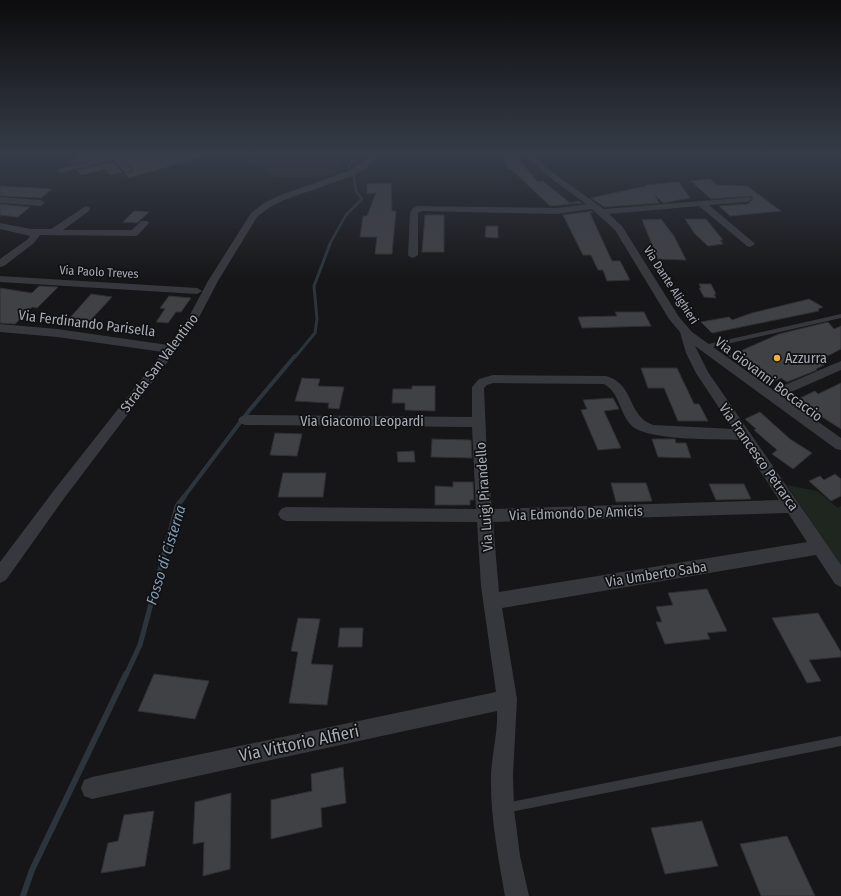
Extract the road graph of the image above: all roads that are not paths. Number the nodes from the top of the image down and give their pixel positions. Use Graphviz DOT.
graph roads {
  1 [pos="285,197"];
  2 [pos="579,197"];
  3 [pos="748,199"];
  4 [pos="0,200"];
  5 [pos="41,203"];
  6 [pos="701,203"];
  7 [pos="86,209"];
  8 [pos="596,209"];
  9 [pos="144,223"];
  10 [pos="0,226"];
  11 [pos="55,231"];
  12 [pos="31,232"];
  13 [pos="750,244"];
  14 [pos="413,255"];
  15 [pos="0,264"];
  16 [pos="0,279"];
  17 [pos="197,291"];
  18 [pos="841,316"];
  19 [pos="0,328"];
  20 [pos="684,331"];
  21 [pos="701,345"];
  22 [pos="171,349"];
  23 [pos="841,365"];
  24 [pos="773,395"];
  25 [pos="245,420"];
  26 [pos="479,422"];
  27 [pos="742,435"];
  28 [pos="841,445"];
  29 [pos="841,454"];
  30 [pos="793,506"];
  31 [pos="286,514"];
  32 [pos="484,516"];
  33 [pos="820,547"];
  34 [pos="0,575"];
  35 [pos="841,579"];
  36 [pos="492,601"];
  37 [pos="507,699"];
  38 [pos="841,740"];
  39 [pos="92,788"];
  40 [pos="503,809"];
  41 [pos="517,896"];
  1 -- 22 [label="street, Strada San Valentino"];
  2 -- 8 [label="street, Via Dante Alighieri"];
  3 -- 6 [label="street"];
  4 -- 5 [label="street"];
  6 -- 8 [label="street"];
  6 -- 13 [label="street"];
  7 -- 11 [label="street"];
  8 -- 14 [label="street"];
  8 -- 20 [label="street, Via Dante Alighieri"];
  9 -- 11 [label="street"];
  10 -- 12 [label="street"];
  11 -- 12 [label="street"];
  12 -- 15 [label="street"];
  16 -- 17 [label="street, Via Paolo Treves"];
  18 -- 21 [label="lane"];
  19 -- 22 [label="street, Via Ferdinando Parisella"];
  20 -- 21 [label="street, Via Dante Alighieri"];
  20 -- 27 [label="street, Via Francesco Petrarca"];
  21 -- 24 [label="street, Via Dante Alighieri"];
  21 -- 29 [label="street, Via Giovanni Boccaccio"];
  22 -- 34 [label="street, Strada San Valentino"];
  23 -- 24 [label="street"];
  24 -- 28 [label="street, Via Dante Alighieri"];
  25 -- 26 [label="street, Via Giacomo Leopardi"];
  26 -- 27 [label="street, Via Luigi Pirandello"];
  26 -- 32 [label="street, Via Luigi Pirandello"];
  27 -- 30 [label="street, Via Francesco Petrarca"];
  30 -- 32 [label="street, Via Edmondo De Amicis"];
  30 -- 33 [label="street, Via Francesco Petrarca"];
  31 -- 32 [label="street, Via Edmondo De Amicis"];
  32 -- 36 [label="street, Via Luigi Pirandello"];
  33 -- 35 [label="street, Via Francesco Petrarca"];
  33 -- 36 [label="street, Via Umberto Saba"];
  36 -- 37 [label="street, Via Luigi Pirandello"];
  37 -- 39 [label="street, Via Vittorio Alfieri"];
  37 -- 40 [label="street, Via Luigi Pirandello"];
  38 -- 40 [label="lane"];
  40 -- 41 [label="street, Via Luigi Pirandello"];
}
